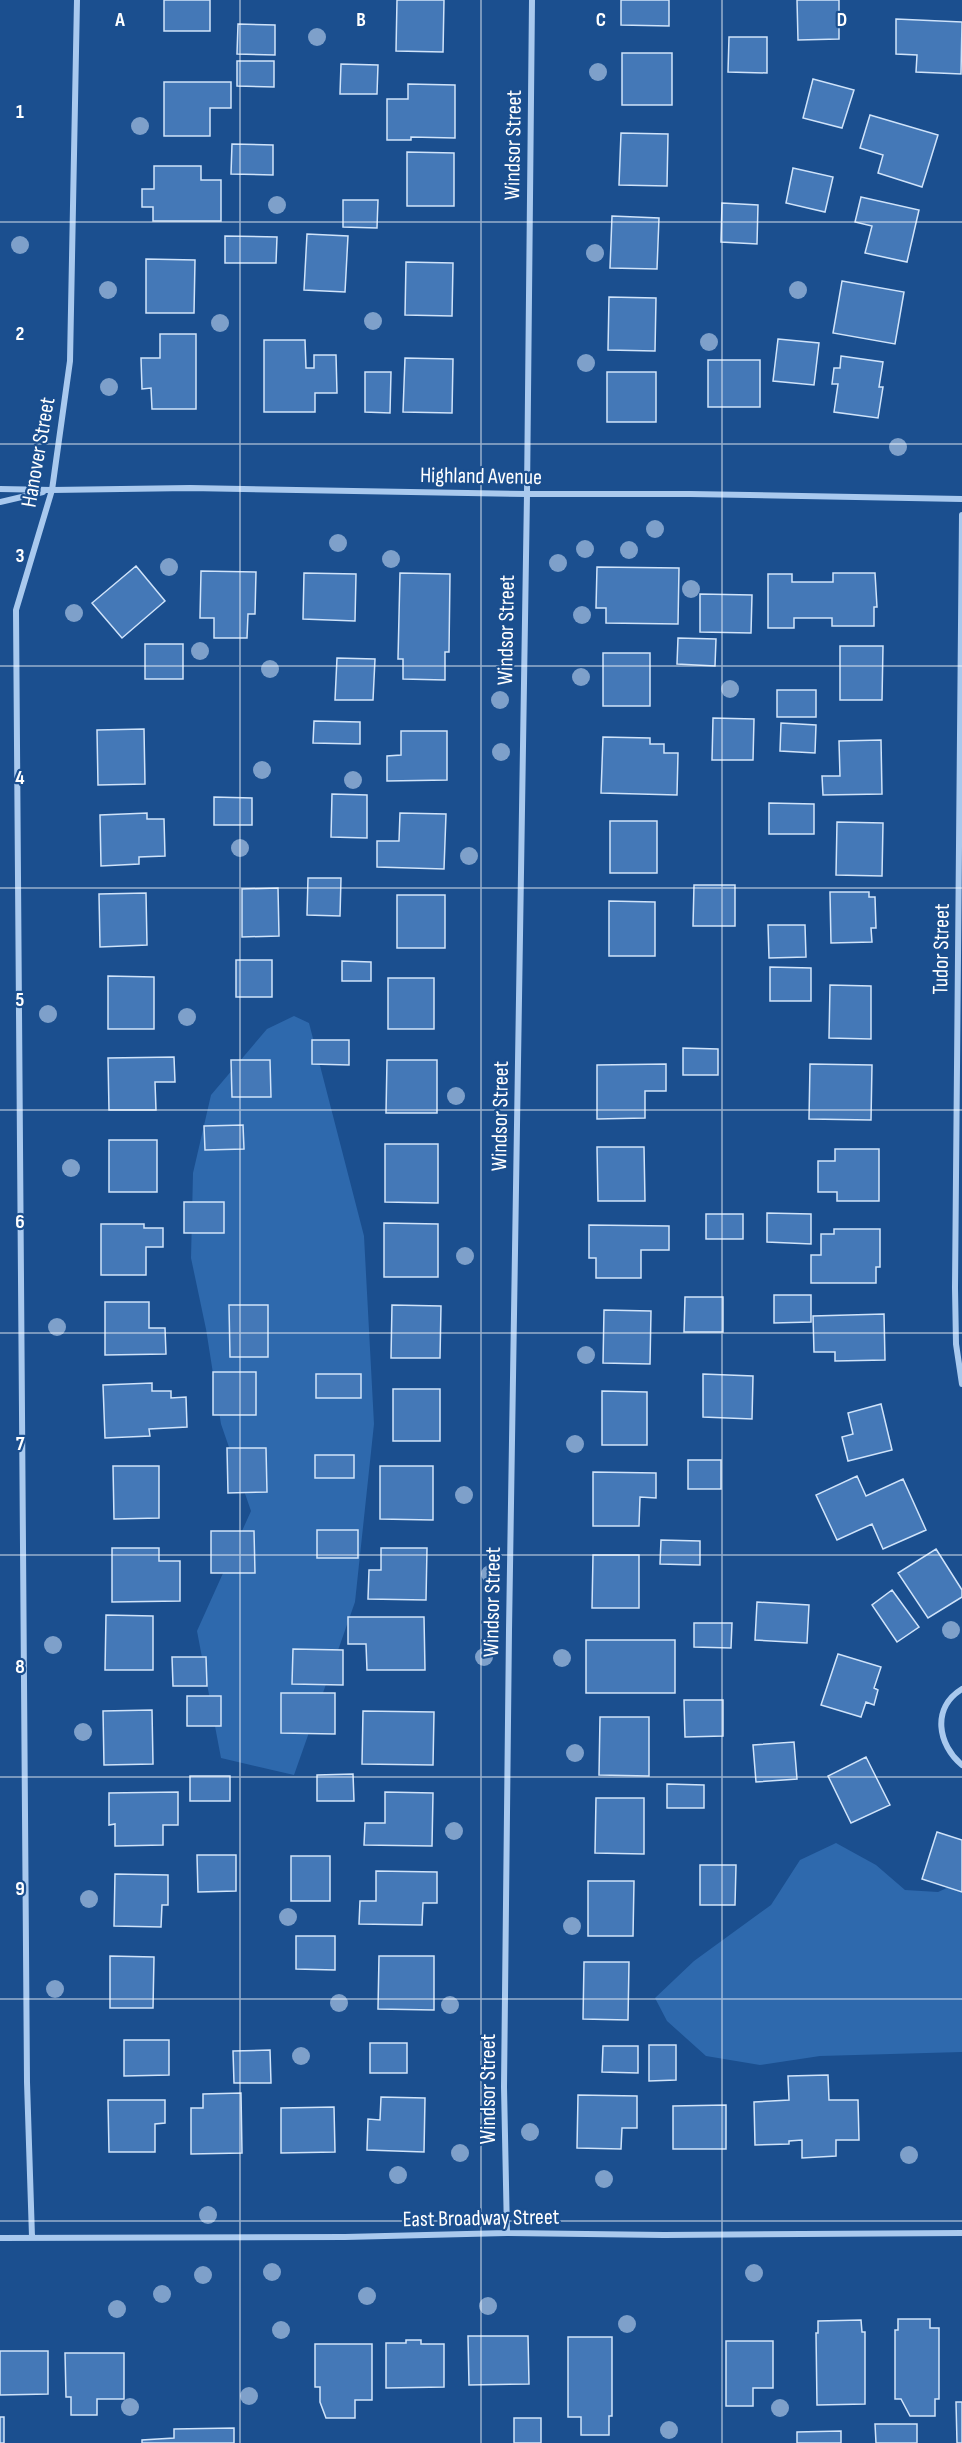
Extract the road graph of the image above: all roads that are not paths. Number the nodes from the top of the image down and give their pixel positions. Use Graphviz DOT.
graph roads {
  1 [pos="76,0"];
  2 [pos="532,0"];
  3 [pos="0,489"];
  4 [pos="52,490"];
  5 [pos="527,494"];
  6 [pos="962,498"];
  7 [pos="0,502"];
  8 [pos="962,515"];
  9 [pos="962,1384"];
  10 [pos="962,1689"];
  11 [pos="962,1765"];
  12 [pos="507,2233"];
  13 [pos="962,2233"];
  14 [pos="32,2237"];
  15 [pos="0,2238"];
  1 -- 4 [label="street, Hanover Street"];
  2 -- 5 [label="street, Windsor Street"];
  3 -- 4 [label="street, Highland Avenue"];
  4 -- 5 [label="street, Highland Avenue"];
  4 -- 7 [label="street"];
  4 -- 14 [label="street, Hanover Street"];
  5 -- 6 [label="street, Highland Avenue"];
  5 -- 12 [label="street, Windsor Street"];
  8 -- 9 [label="street, Tudor Street"];
  10 -- 11 [label="street"];
  12 -- 13 [label="street, East Broadway Street"];
  12 -- 14 [label="street, East Broadway Street"];
  14 -- 15 [label="street, East Broadway Street"];
}
